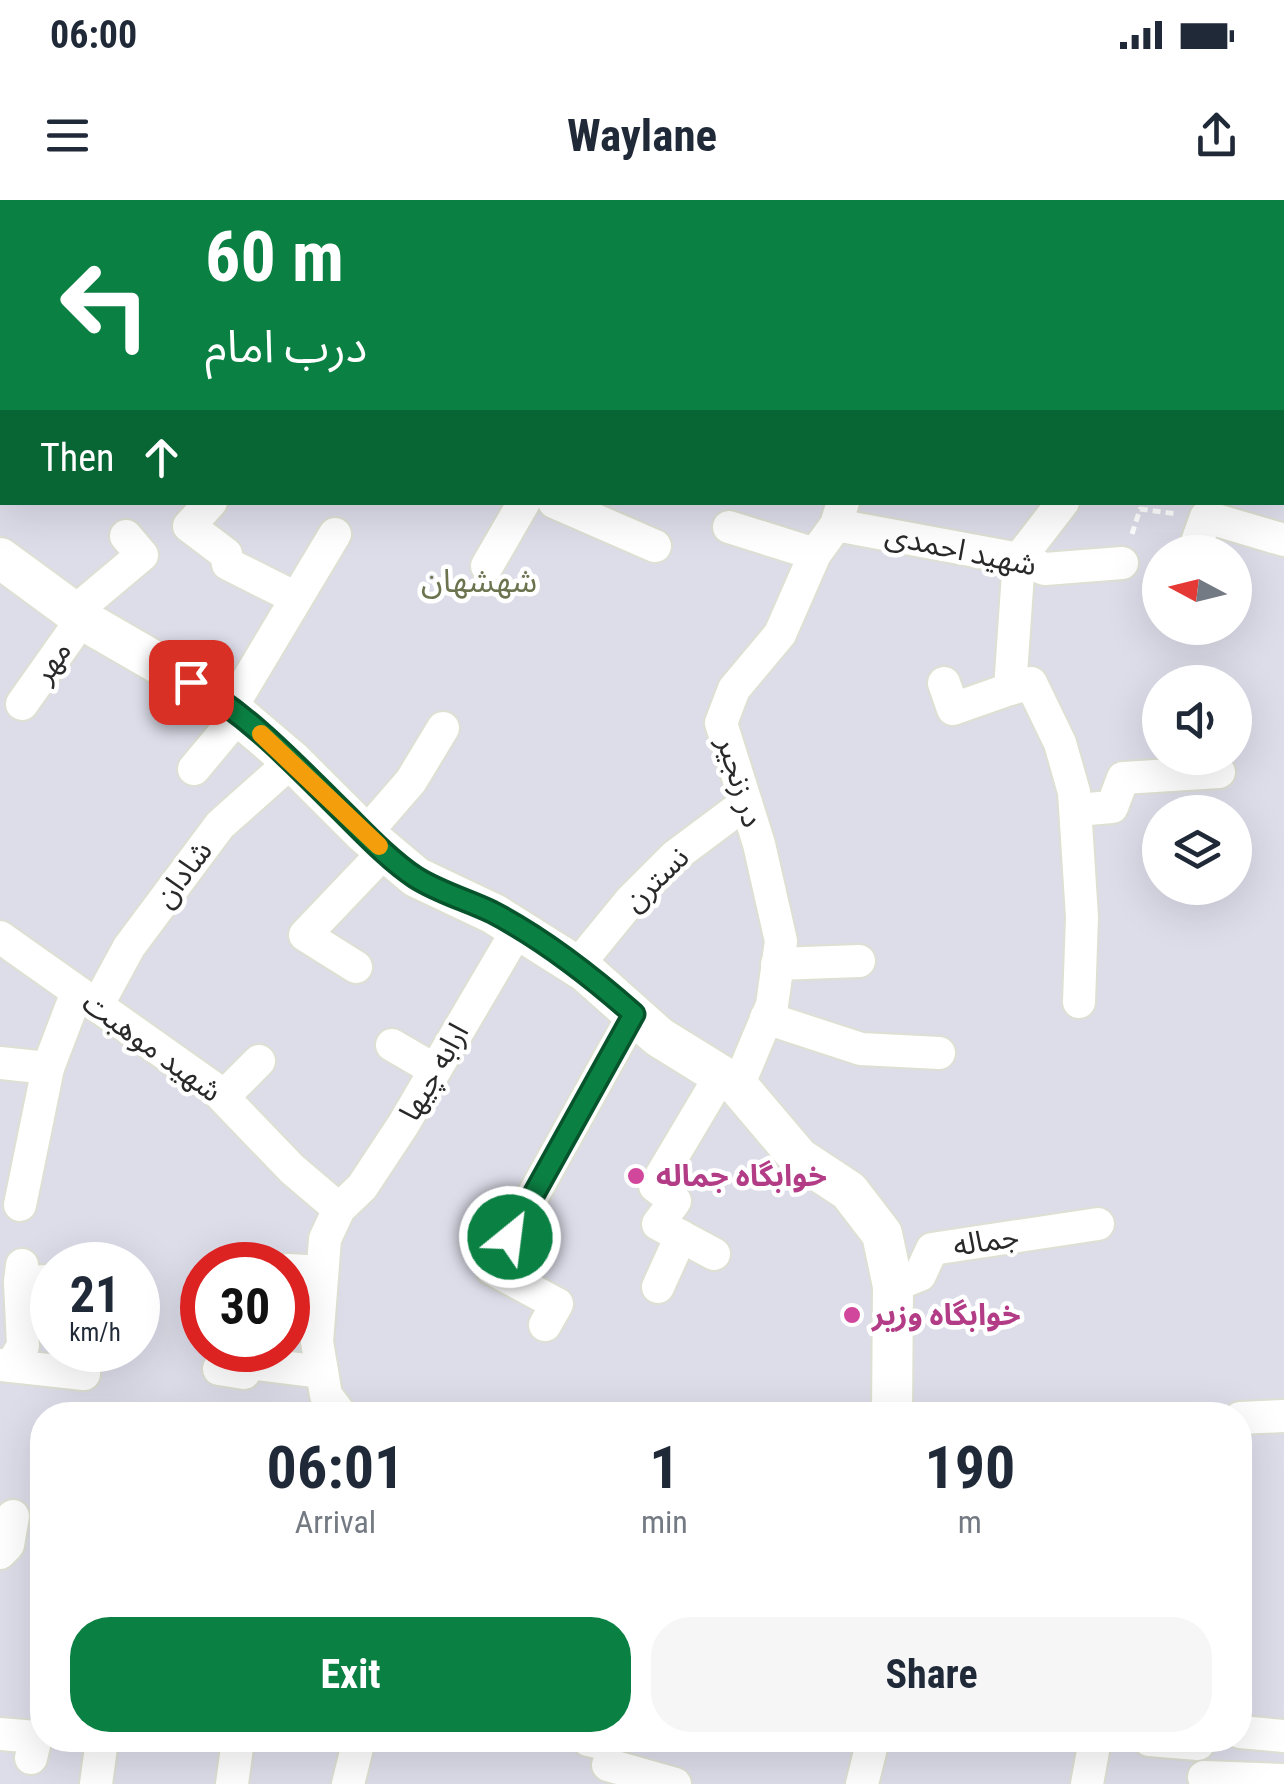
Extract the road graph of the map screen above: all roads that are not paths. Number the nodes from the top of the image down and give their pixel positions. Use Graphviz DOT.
graph roads {
  1 [pos="208,505"];
  2 [pos="522,505"];
  3 [pos="561,505"];
  4 [pos="1062,505"];
  5 [pos="839,514"];
  6 [pos="730,527"];
  7 [pos="1201,531"];
  8 [pos="335,534"];
  9 [pos="126,536"];
  10 [pos="1284,540"];
  11 [pos="655,546"];
  12 [pos="815,554"];
  13 [pos="0,558"];
  14 [pos="1019,560"];
  15 [pos="1122,562"];
  16 [pos="487,566"];
  17 [pos="78,616"];
  18 [pos="294,619"];
  19 [pos="944,683"];
  20 [pos="1010,689"];
  21 [pos="22,704"];
  22 [pos="235,712"];
  23 [pos="443,728"];
  24 [pos="292,761"];
  25 [pos="194,769"];
  26 [pos="1170,775"];
  27 [pos="746,802"];
  28 [pos="1076,810"];
  29 [pos="375,842"];
  30 [pos="518,928"];
  31 [pos="0,937"];
  32 [pos="859,961"];
  33 [pos="777,964"];
  34 [pos="577,966"];
  35 [pos="356,967"];
  36 [pos="87,999"];
  37 [pos="1079,1002"];
  38 [pos="634,1014"];
  39 [pos="766,1018"];
  40 [pos="392,1044"];
  41 [pos="939,1053"];
  42 [pos="259,1061"];
  43 [pos="0,1063"];
  44 [pos="48,1068"];
  45 [pos="435,1070"];
  46 [pos="729,1080"];
  47 [pos="223,1097"];
  48 [pos="20,1205"];
  49 [pos="339,1209"];
  50 [pos="1098,1224"];
  51 [pos="681,1236"];
  52 [pos="714,1254"];
  53 [pos="310,1271"];
  54 [pos="322,1272"];
  55 [pos="658,1286"];
  56 [pos="893,1286"];
  57 [pos="30,1292"];
  58 [pos="545,1325"];
  59 [pos="6,1366"];
  60 [pos="310,1371"];
  61 [pos="322,1372"];
  62 [pos="84,1374"];
  63 [pos="332,1402"];
  64 [pos="892,1402"];
  65 [pos="1284,1416"];
  66 [pos="1252,1417"];
  67 [pos="13,1516"];
  68 [pos="0,1553"];
  69 [pos="1252,1733"];
  70 [pos="0,1734"];
  71 [pos="30,1736"];
  72 [pos="1284,1736"];
  73 [pos="32,1752"];
  74 [pos="100,1752"];
  75 [pos="236,1752"];
  76 [pos="356,1752"];
  77 [pos="871,1752"];
  78 [pos="1092,1752"];
  79 [pos="603,1755"];
  80 [pos="31,1758"];
  81 [pos="1204,1777"];
  82 [pos="1284,1780"];
  83 [pos="96,1784"];
  84 [pos="232,1784"];
  85 [pos="348,1784"];
  86 [pos="676,1784"];
  87 [pos="862,1784"];
  88 [pos="1086,1784"];
  1 -- 18 [label="street"];
  2 -- 16 [label="street"];
  3 -- 11 [label="street"];
  4 -- 14 [label="street"];
  5 -- 12 [label="street, در زنجیر"];
  5 -- 14 [label="street, شهید احمدی"];
  6 -- 12 [label="street"];
  7 -- 10 [label="street"];
  8 -- 18 [label="street"];
  9 -- 17 [label="street, مهر"];
  12 -- 27 [label="street, در زنجیر"];
  13 -- 17 [label="street"];
  14 -- 15 [label="street, شهید احمدی"];
  14 -- 20 [label="street"];
  17 -- 21 [label="street, مهر"];
  17 -- 22 [label="street"];
  18 -- 22 [label="street"];
  19 -- 20 [label="street"];
  20 -- 28 [label="street"];
  22 -- 24 [label="street"];
  22 -- 25 [label="street"];
  23 -- 29 [label="street"];
  24 -- 29 [label="street"];
  24 -- 36 [label="street, شادان"];
  26 -- 28 [label="street"];
  27 -- 33 [label="street, در زنجیر"];
  27 -- 34 [label="street, نسترن"];
  28 -- 37 [label="street"];
  29 -- 30 [label="street"];
  29 -- 35 [label="street"];
  30 -- 34 [label="street"];
  30 -- 45 [label="street, ارابه چیها"];
  31 -- 36 [label="street, شهید موهبت"];
  32 -- 33 [label="street"];
  33 -- 39 [label="street, در زنجیر"];
  34 -- 38 [label="street"];
  36 -- 44 [label="street, شادان"];
  36 -- 47 [label="street, شهید موهبت"];
  38 -- 46 [label="street"];
  38 -- 58 [label="street"];
  39 -- 41 [label="street"];
  39 -- 46 [label="street, در زنجیر"];
  40 -- 45 [label="street"];
  42 -- 47 [label="street"];
  43 -- 44 [label="street"];
  44 -- 48 [label="street, شادان"];
  45 -- 49 [label="street, ارابه چیها"];
  46 -- 51 [label="street, در زنجیر"];
  46 -- 56 [label="street"];
  47 -- 49 [label="street, شهید موهبت"];
  49 -- 54 [label="street"];
  50 -- 56 [label="street, جماله"];
  51 -- 52 [label="street"];
  51 -- 55 [label="street"];
  53 -- 54 [label="street"];
  54 -- 61 [label="street"];
  56 -- 64 [label="street"];
  57 -- 59 [label="street"];
  59 -- 62 [label="street"];
  60 -- 61 [label="street"];
  61 -- 63 [label="street"];
  65 -- 66 [label="street"];
  67 -- 68 [label="street"];
  69 -- 72 [label="street"];
  70 -- 71 [label="street"];
  73 -- 80 [label="street"];
  74 -- 83 [label="street"];
  75 -- 84 [label="street"];
  76 -- 85 [label="street"];
  77 -- 87 [label="street"];
  78 -- 88 [label="street"];
  79 -- 86 [label="street"];
  81 -- 82 [label="street"];
}
